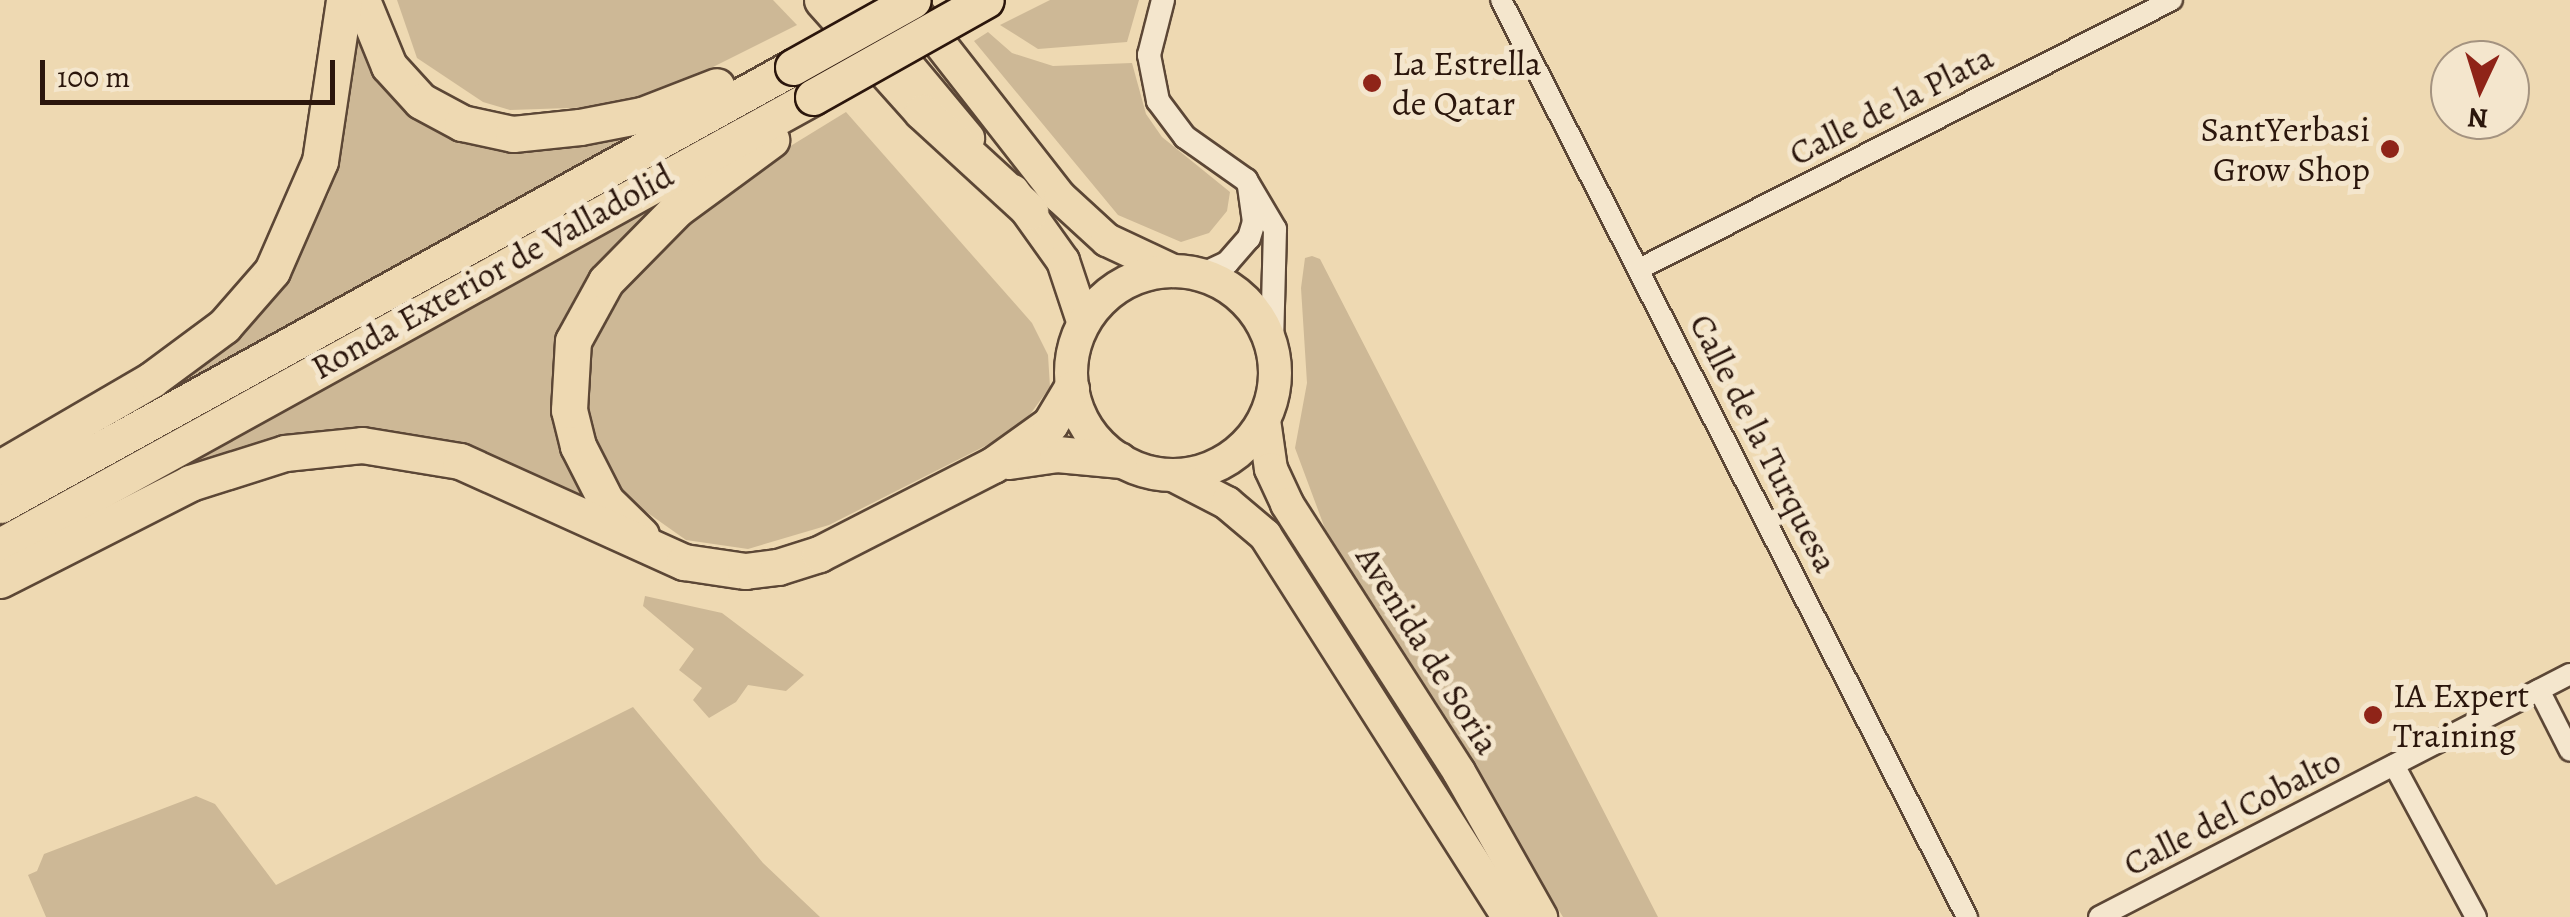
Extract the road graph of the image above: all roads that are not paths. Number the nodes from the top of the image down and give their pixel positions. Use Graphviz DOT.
graph roads {
  1 [pos="344,0"];
  2 [pos="362,0"];
  3 [pos="822,0"];
  4 [pos="852,0"];
  5 [pos="909,0"];
  6 [pos="986,0"];
  7 [pos="1163,0"];
  8 [pos="1502,0"];
  9 [pos="2172,0"];
  10 [pos="793,67"];
  11 [pos="812,97"];
  12 [pos="1246,180"];
  13 [pos="1030,211"];
  14 [pos="1639,269"];
  15 [pos="1187,273"];
  16 [pos="1083,321"];
  17 [pos="1272,344"];
  18 [pos="1071,389"];
  19 [pos="1264,420"];
  20 [pos="1118,460"];
  21 [pos="993,465"];
  22 [pos="0,468"];
  23 [pos="1176,476"];
  24 [pos="0,505"];
  25 [pos="0,546"];
  26 [pos="684,562"];
  27 [pos="0,580"];
  28 [pos="2570,674"];
  29 [pos="2540,690"];
  30 [pos="2570,750"];
  31 [pos="2394,765"];
  32 [pos="1508,917"];
  33 [pos="1542,917"];
  34 [pos="1967,917"];
  35 [pos="2099,917"];
  36 [pos="2476,917"];
  1 -- 22 [label="highway"];
  2 -- 10 [label="highway"];
  3 -- 13 [label="highway"];
  4 -- 13 [label="highway"];
  5 -- 10 [label="highway, Ronda Exterior de Valladolid, bridge"];
  5 -- 15 [label="highway"];
  6 -- 11 [label="highway, Ronda Exterior de Valladolid, bridge"];
  7 -- 12 [label="street"];
  8 -- 14 [label="street, Calle de la Turquesa"];
  9 -- 14 [label="street, Calle de la Plata"];
  10 -- 24 [label="highway, Ronda Exterior de Valladolid"];
  11 -- 25 [label="highway, Ronda Exterior de Valladolid"];
  11 -- 26 [label="highway"];
  12 -- 15 [label="street"];
  12 -- 17 [label="street"];
  13 -- 16 [label="highway"];
  14 -- 34 [label="street, Calle de la Turquesa"];
  15 -- 16 [label="highway"];
  15 -- 17 [label="highway"];
  16 -- 18 [label="highway"];
  17 -- 19 [label="highway"];
  18 -- 20 [label="highway"];
  18 -- 21 [label="highway"];
  19 -- 23 [label="highway"];
  19 -- 33 [label="highway, Avenida de Soria"];
  20 -- 21 [label="highway"];
  20 -- 23 [label="highway"];
  21 -- 26 [label="highway"];
  23 -- 32 [label="highway, Avenida de Soria"];
  26 -- 27 [label="highway"];
  28 -- 29 [label="street, Calle del Cobalto"];
  29 -- 30 [label="street"];
  29 -- 31 [label="street, Calle del Cobalto"];
  31 -- 35 [label="street, Calle del Cobalto"];
  31 -- 36 [label="street, Calle del Cobalto"];
}
